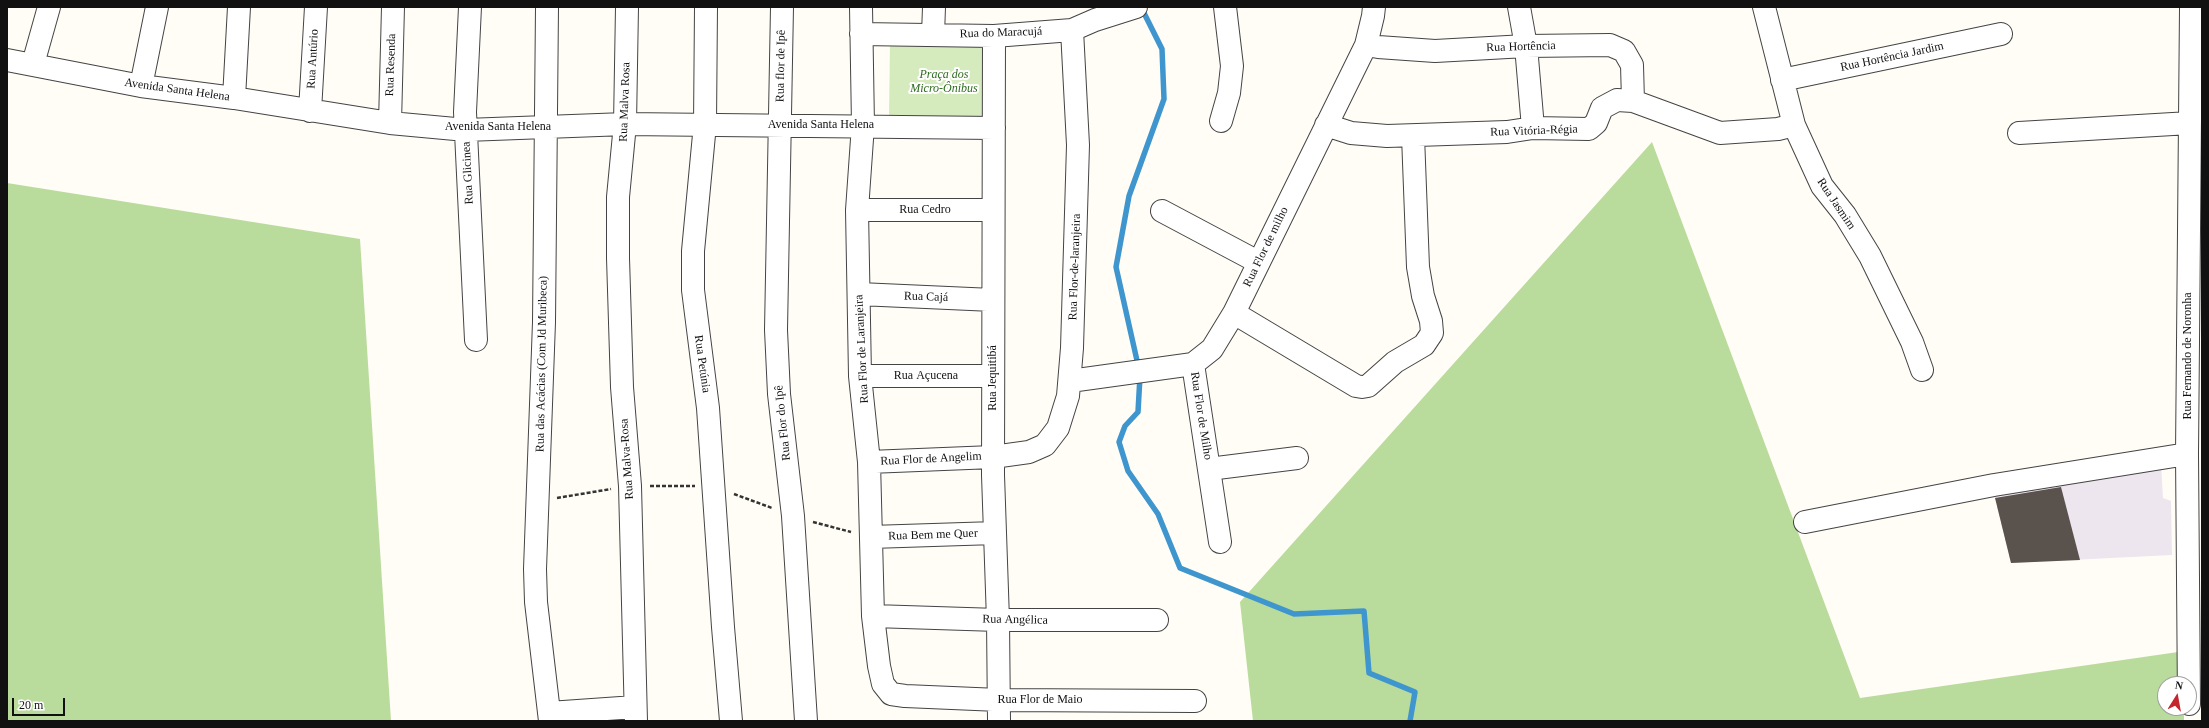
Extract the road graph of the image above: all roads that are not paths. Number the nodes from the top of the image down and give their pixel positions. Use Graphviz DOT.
graph roads {
  1 [pos="49,7"];
  2 [pos="157,7"];
  3 [pos="239,7"];
  4 [pos="316,7"];
  5 [pos="393,7"];
  6 [pos="470,7"];
  7 [pos="547,7"];
  8 [pos="627,7"];
  9 [pos="706,7"];
  10 [pos="782,7"];
  11 [pos="861,7"];
  12 [pos="934,7"];
  13 [pos="1136,7"];
  14 [pos="1225,7"];
  15 [pos="1374,7"];
  16 [pos="1520,7"];
  17 [pos="1766,7"];
  18 [pos="2191,7"];
  19 [pos="1091,13"];
  20 [pos="1072,30"];
  21 [pos="862,34"];
  22 [pos="2001,34"];
  23 [pos="933,35"];
  24 [pos="994,36"];
  25 [pos="1366,45"];
  26 [pos="1526,46"];
  27 [pos="7,60"];
  28 [pos="33,64"];
  29 [pos="1782,80"];
  30 [pos="141,86"];
  31 [pos="234,98"];
  32 [pos="1632,101"];
  33 [pos="310,111"];
  34 [pos="1221,121"];
  35 [pos="390,123"];
  36 [pos="2190,123"];
  37 [pos="625,124"];
  38 [pos="705,124"];
  39 [pos="780,125"];
  40 [pos="863,125"];
  41 [pos="1794,125"];
  42 [pos="1326,126"];
  43 [pos="546,127"];
  44 [pos="994,128"];
  45 [pos="1533,128"];
  46 [pos="466,130"];
  47 [pos="2019,133"];
  48 [pos="1413,136"];
  49 [pos="618,197"];
  50 [pos="857,210"];
  51 [pos="992,210"];
  52 [pos="1162,211"];
  53 [pos="2195,240"];
  54 [pos="1258,262"];
  55 [pos="859,294"];
  56 [pos="993,300"];
  57 [pos="1234,313"];
  58 [pos="476,340"];
  59 [pos="1193,364"];
  60 [pos="1922,370"];
  61 [pos="860,376"];
  62 [pos="992,376"];
  63 [pos="1070,381"];
  64 [pos="2187,454"];
  65 [pos="993,457"];
  66 [pos="1297,458"];
  67 [pos="869,462"];
  68 [pos="1209,469"];
  69 [pos="2195,478"];
  70 [pos="1805,522"];
  71 [pos="994,533"];
  72 [pos="871,537"];
  73 [pos="1220,542"];
  74 [pos="873,616"];
  75 [pos="998,620"];
  76 [pos="1157,620"];
  77 [pos="2190,676"];
  78 [pos="886,690"];
  79 [pos="1195,701"];
  80 [pos="999,710"];
  81 [pos="636,714"];
  82 [pos="550,717"];
  83 [pos="731,721"];
  84 [pos="806,721"];
  1 -- 28 [label="street"];
  2 -- 30 [label="street"];
  3 -- 31 [label="street"];
  4 -- 33 [label="street, Rua Antúrio"];
  5 -- 35 [label="street, Rua Resenda"];
  6 -- 46 [label="street, Rua Glicinea"];
  7 -- 43 [label="street, Rua das Acácias (Com Jd Muribeca)"];
  8 -- 37 [label="street, Rua Malva Rosa"];
  9 -- 38 [label="street, Rua Petúnia"];
  10 -- 39 [label="street, Rua flor de Ipê"];
  11 -- 21 [label="street, Rua Flor de Laranjeira"];
  12 -- 23 [label="street"];
  13 -- 19 [label="street, Rua do Maracujá"];
  14 -- 34 [label="street"];
  15 -- 25 [label="street, Rua Flor de milho"];
  16 -- 26 [label="street"];
  17 -- 29 [label="street, Rua Jasmim"];
  18 -- 36 [label="street, Rua Fernando de Noronha"];
  19 -- 20 [label="street, Rua do Maracujá"];
  20 -- 24 [label="street, Rua do Maracujá"];
  20 -- 63 [label="street, Rua Flor-de-laranjeira"];
  21 -- 23 [label="street, Rua do Maracujá"];
  21 -- 40 [label="street, Rua Flor de Laranjeira"];
  22 -- 29 [label="street, Rua Hortência Jardim"];
  23 -- 24 [label="street, Rua do Maracujá"];
  24 -- 44 [label="street, Rua Jequitibá"];
  25 -- 26 [label="street, Rua Hortência"];
  25 -- 42 [label="street, Rua Flor de milho"];
  26 -- 32 [label="street, Rua Hortência"];
  26 -- 45 [label="street"];
  27 -- 28 [label="street, Avenida Santa Helena"];
  28 -- 30 [label="street, Avenida Santa Helena"];
  29 -- 41 [label="street, Rua Jasmim"];
  30 -- 31 [label="street, Avenida Santa Helena"];
  31 -- 33 [label="street, Avenida Santa Helena"];
  32 -- 41 [label="street, Rua Vitória-Régia"];
  32 -- 45 [label="street, Rua Vitória-Régia"];
  33 -- 35 [label="street, Avenida Santa Helena"];
  35 -- 46 [label="street, Avenida Santa Helena"];
  36 -- 47 [label="street"];
  36 -- 53 [label="street, Rua Fernando de Noronha"];
  37 -- 38 [label="street, Avenida Santa Helena"];
  37 -- 43 [label="street, Avenida Santa Helena"];
  37 -- 49 [label="street, Rua Malva Rosa"];
  38 -- 39 [label="street, Avenida Santa Helena"];
  38 -- 83 [label="street, Rua Petúnia"];
  39 -- 40 [label="street, Avenida Santa Helena"];
  39 -- 84 [label="street, Rua Flor do Ipê"];
  40 -- 44 [label="street, Avenida Santa Helena"];
  40 -- 50 [label="street, Rua Flor de Laranjeira"];
  41 -- 60 [label="street, Rua Jasmim"];
  42 -- 48 [label="street, Rua Vitória-Régia"];
  42 -- 54 [label="street, Rua Flor de milho"];
  43 -- 46 [label="street, Avenida Santa Helena"];
  43 -- 82 [label="street, Rua das Acácias (Com Jd Muribeca)"];
  44 -- 51 [label="street, Rua Jequitibá"];
  45 -- 48 [label="street, Rua Vitória-Régia"];
  46 -- 58 [label="street, Rua Glicinea"];
  48 -- 57 [label="street"];
  49 -- 81 [label="street, Rua Malva-Rosa"];
  50 -- 51 [label="street, Rua Cedro"];
  50 -- 55 [label="street, Rua Flor de Laranjeira"];
  51 -- 56 [label="street, Rua Jequitibá"];
  52 -- 54 [label="street, Rua Flor de Milho"];
  53 -- 64 [label="street, Rua Fernando de Noronha"];
  54 -- 57 [label="street, Rua Flor de milho"];
  55 -- 56 [label="street, Rua Cajá"];
  55 -- 61 [label="street, Rua Flor de Laranjeira"];
  56 -- 62 [label="street, Rua Jequitibá"];
  57 -- 59 [label="street, Rua Flor de milho"];
  59 -- 63 [label="street, Rua Flor de milho"];
  59 -- 68 [label="street, Rua Flor de Milho"];
  61 -- 62 [label="street, Rua Açucena"];
  61 -- 67 [label="street, Rua Flor de Laranjeira"];
  62 -- 65 [label="street, Rua Jequitibá"];
  63 -- 65 [label="street, Rua Flor-de-laranjeira"];
  64 -- 69 [label="street, Rua Fernando de Noronha"];
  64 -- 70 [label="street"];
  65 -- 67 [label="street, Rua Flor de Angelim"];
  65 -- 71 [label="street, Rua Jequitibá"];
  66 -- 68 [label="street, Rua Flor de Milho"];
  67 -- 72 [label="street, Rua Flor de Laranjeira"];
  68 -- 73 [label="street, Rua Flor de Milho"];
  69 -- 77 [label="street, Rua Fernando de Noronha"];
  71 -- 72 [label="street, Rua Bem me Quer"];
  71 -- 75 [label="street, Rua Jequitibá"];
  72 -- 74 [label="street, Rua Flor de Laranjeira"];
  74 -- 75 [label="street, Rua Angélica"];
  74 -- 78 [label="street, Rua Flor de Laranjeira"];
  75 -- 76 [label="street, Rua Angélica"];
  75 -- 80 [label="street, Rua Jequitibá"];
  78 -- 80 [label="street, Rua Flor de Maio"];
  79 -- 80 [label="street, Rua Flor de Maio"];
  81 -- 82 [label="street"];
}
